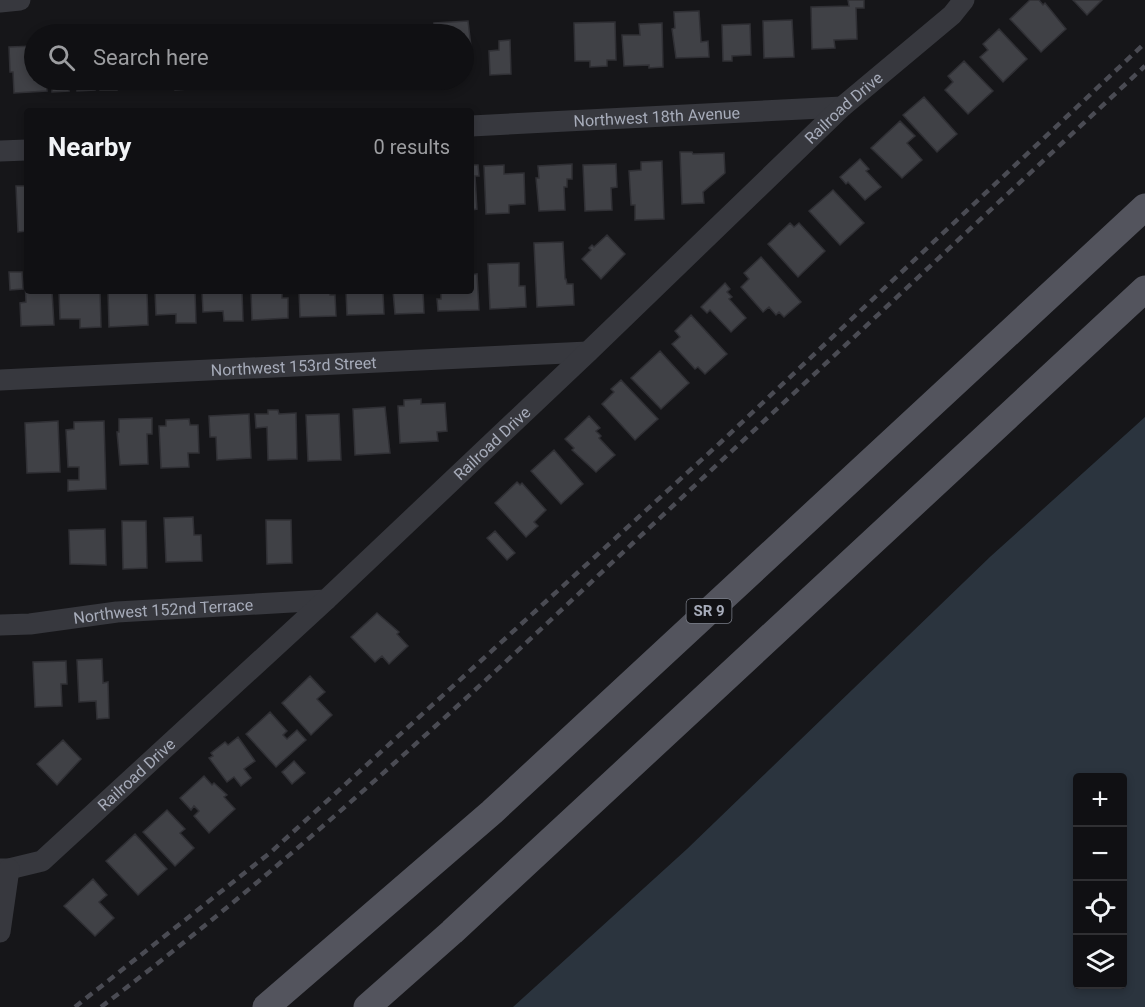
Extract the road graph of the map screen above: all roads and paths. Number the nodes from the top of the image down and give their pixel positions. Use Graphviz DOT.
graph roads {
  1 [pos="20,0"];
  2 [pos="964,0"];
  3 [pos="0,2"];
  4 [pos="842,106"];
  5 [pos="474,126"];
  6 [pos="24,150"];
  7 [pos="0,151"];
  8 [pos="1145,207"];
  9 [pos="1145,289"];
  10 [pos="588,352"];
  11 [pos="0,380"];
  12 [pos="326,600"];
  13 [pos="0,625"];
  14 [pos="5,869"];
  15 [pos="0,932"];
  16 [pos="266,1007"];
  17 [pos="367,1007"];
  1 -- 3 [label="street"];
  2 -- 4 [label="street, Railroad Drive"];
  4 -- 5 [label="street, Northwest 18th Avenue"];
  4 -- 10 [label="street, Railroad Drive"];
  6 -- 7 [label="street"];
  8 -- 16 [label="main road, SR 9"];
  9 -- 17 [label="main road"];
  10 -- 11 [label="street, Northwest 153rd Street"];
  10 -- 12 [label="street, Railroad Drive"];
  12 -- 13 [label="street, Northwest 152nd Terrace"];
  12 -- 14 [label="street, Railroad Drive"];
  14 -- 15 [label="street"];
}
